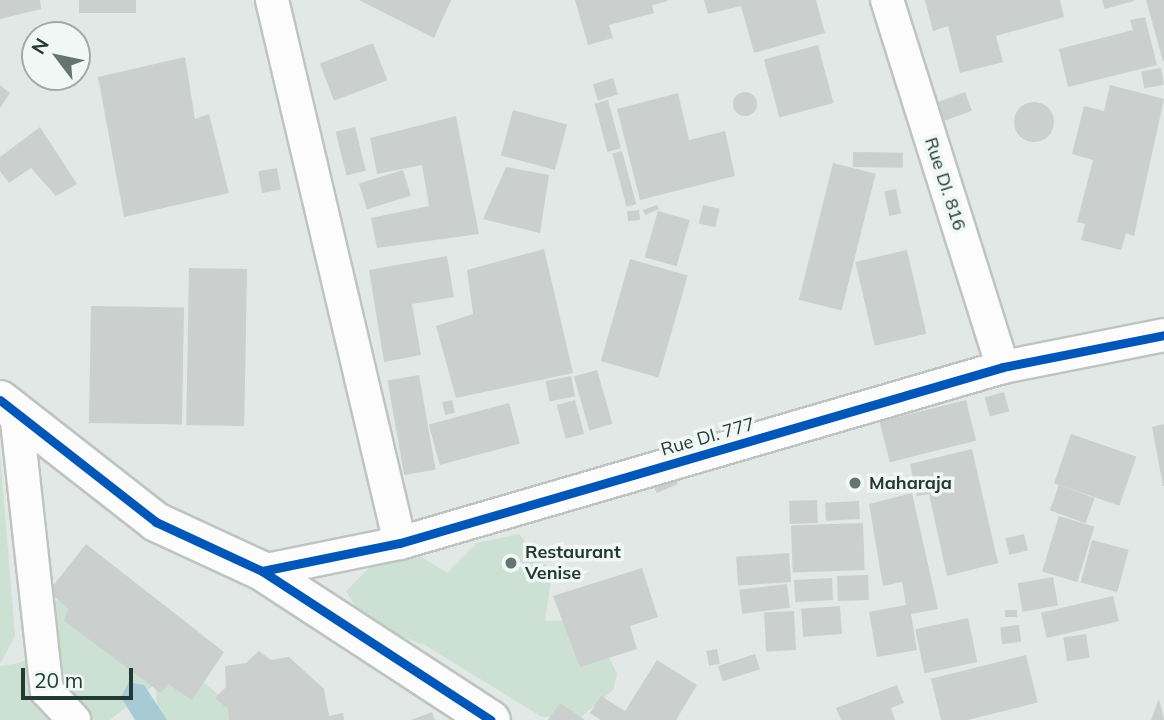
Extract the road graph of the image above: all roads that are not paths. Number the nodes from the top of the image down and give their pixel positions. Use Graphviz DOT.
graph roads {
  1 [pos="272,0"];
  2 [pos="887,0"];
  3 [pos="1164,335"];
  4 [pos="1003,368"];
  5 [pos="8,406"];
  6 [pos="400,543"];
  7 [pos="262,571"];
  8 [pos="74,720"];
  9 [pos="491,720"];
  1 -- 6 [label="street"];
  2 -- 4 [label="street, Rue DI. 816"];
  3 -- 4 [label="street, Rue DI. 777"];
  4 -- 6 [label="street, Rue DI. 777"];
  5 -- 7 [label="street"];
  5 -- 8 [label="street"];
  6 -- 7 [label="street, Rue DI. 777"];
  7 -- 9 [label="street"];
}
